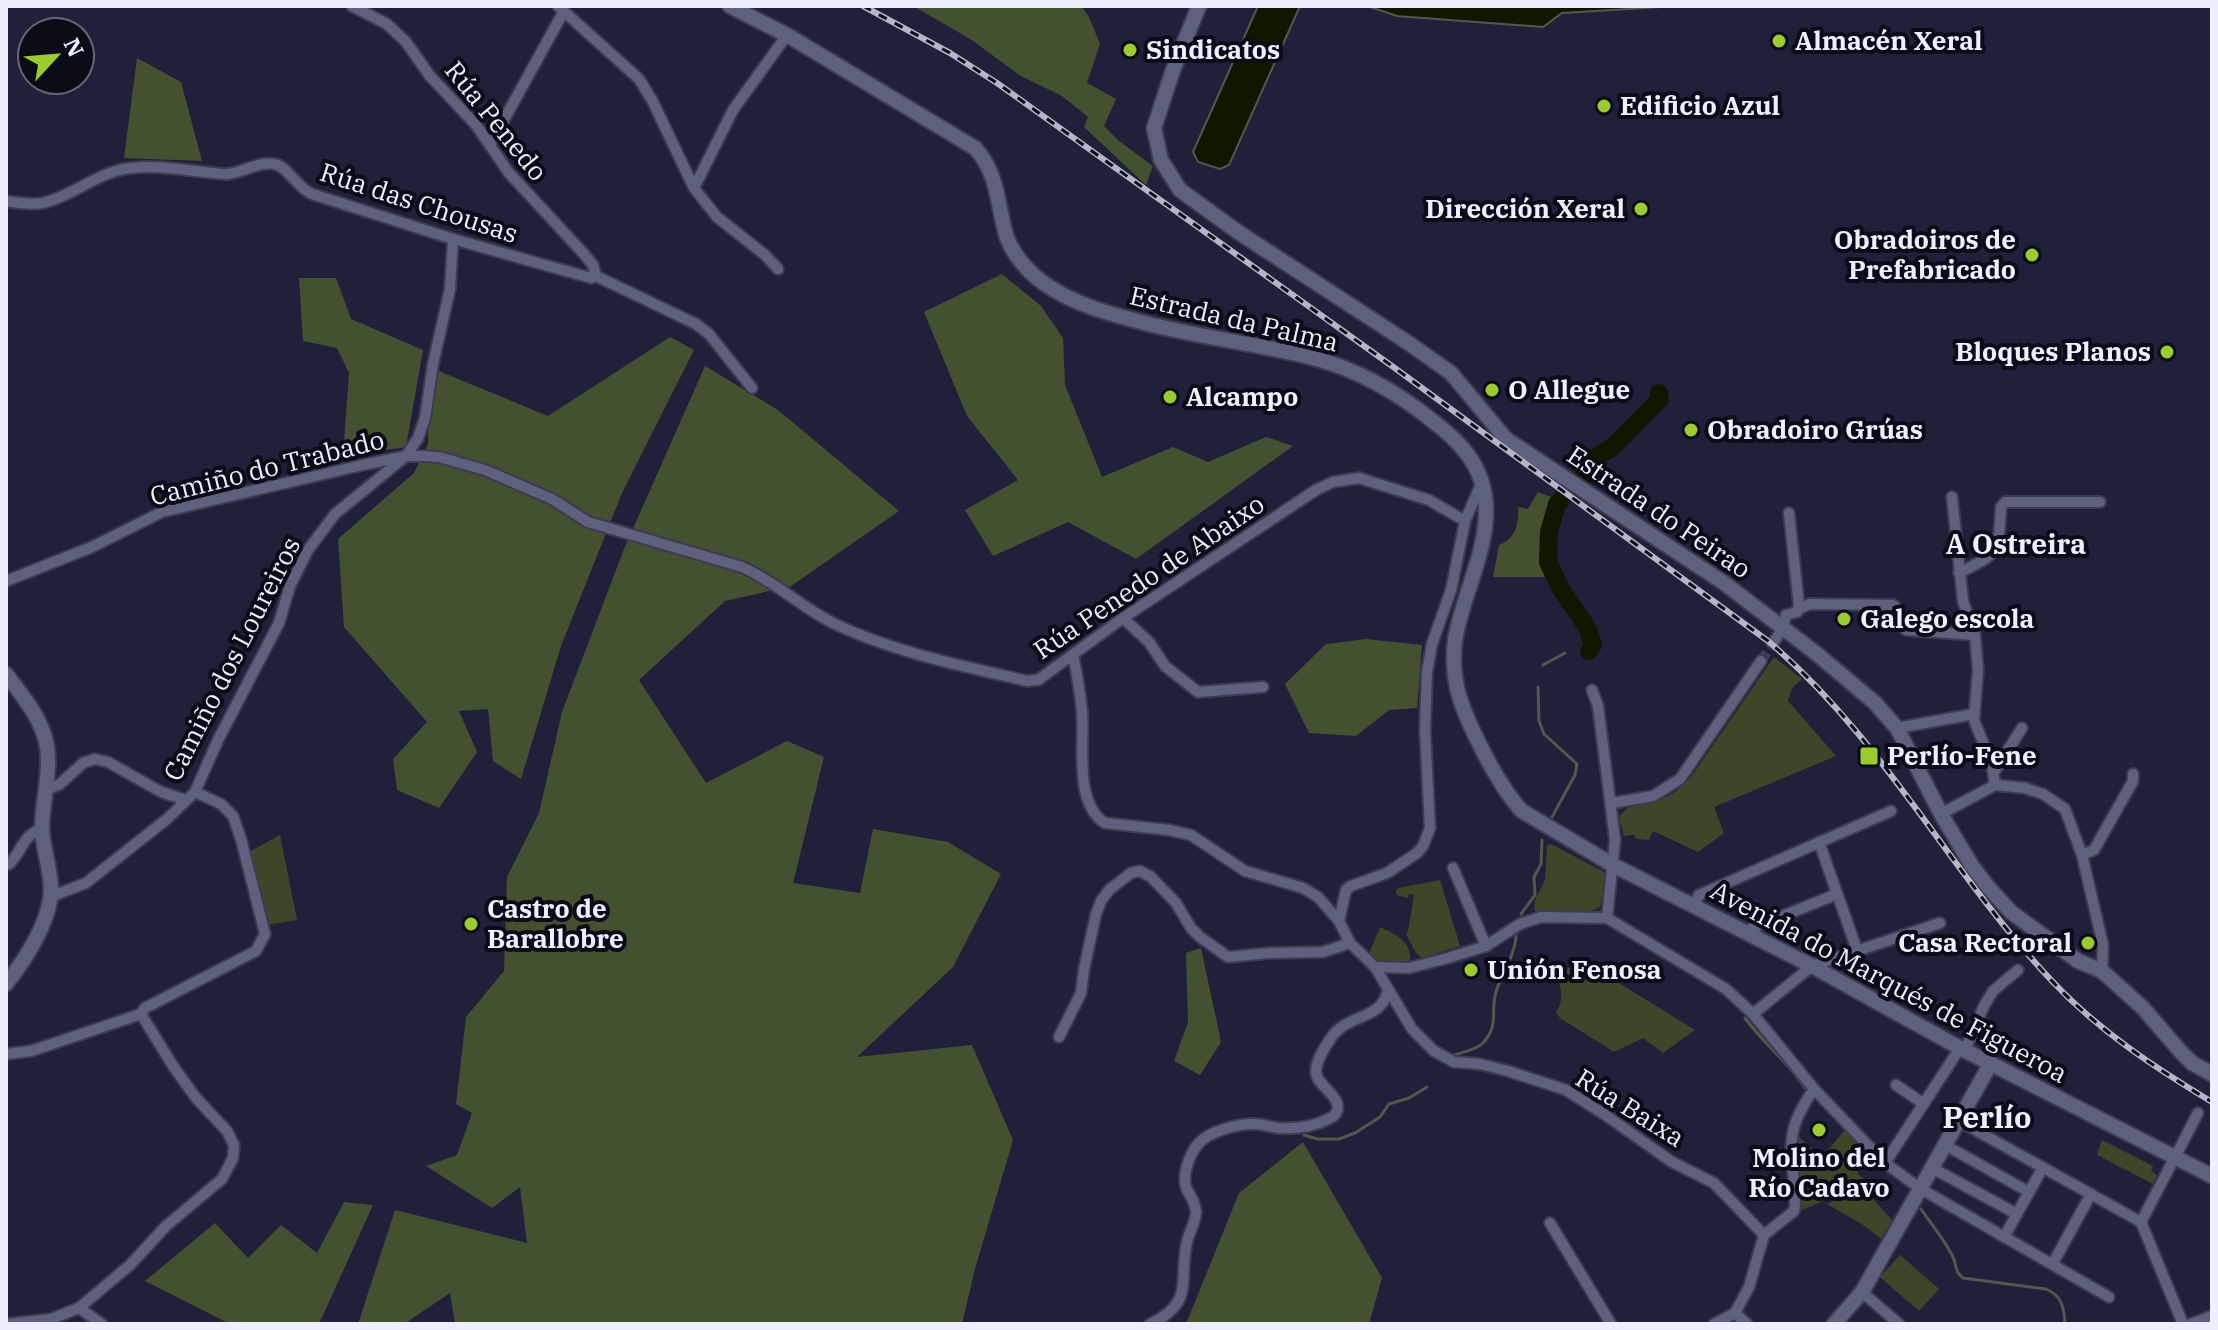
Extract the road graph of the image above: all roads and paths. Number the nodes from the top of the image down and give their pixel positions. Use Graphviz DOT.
graph roads {
  1 [pos="352,6"];
  2 [pos="730,6"];
  3 [pos="1199,6"];
  4 [pos="561,8"];
  5 [pos="787,35"];
  6 [pos="490,145"];
  7 [pos="694,188"];
  8 [pos="6,201"];
  9 [pos="453,239"];
  10 [pos="778,269"];
  11 [pos="596,276"];
  12 [pos="752,388"];
  13 [pos="406,456"];
  14 [pos="1483,480"];
  15 [pos="1952,497"];
  16 [pos="2100,502"];
  17 [pos="1789,513"];
  18 [pos="1465,521"];
  19 [pos="1959,573"];
  20 [pos="6,581"];
  21 [pos="1799,609"];
  22 [pos="1123,618"];
  23 [pos="1779,634"];
  24 [pos="1975,635"];
  25 [pos="1073,655"];
  26 [pos="1761,661"];
  27 [pos="6,674"];
  28 [pos="1263,687"];
  29 [pos="1592,690"];
  30 [pos="1974,714"];
  31 [pos="1897,728"];
  32 [pos="2022,728"];
  33 [pos="1994,772"];
  34 [pos="2133,774"];
  35 [pos="1995,785"];
  36 [pos="46,790"];
  37 [pos="191,796"];
  38 [pos="1612,803"];
  39 [pos="1891,811"];
  40 [pos="1941,814"];
  41 [pos="42,829"];
  42 [pos="1819,842"];
  43 [pos="2082,855"];
  44 [pos="6,864"];
  45 [pos="1613,865"];
  46 [pos="1453,868"];
  47 [pos="1837,894"];
  48 [pos="50,897"];
  49 [pos="1693,907"];
  50 [pos="1607,918"];
  51 [pos="1339,921"];
  52 [pos="1940,923"];
  53 [pos="1743,932"];
  54 [pos="1350,943"];
  55 [pos="1486,946"];
  56 [pos="1857,950"];
  57 [pos="1812,966"];
  58 [pos="1375,967"];
  59 [pos="2018,970"];
  60 [pos="2102,971"];
  61 [pos="6,984"];
  62 [pos="1388,989"];
  63 [pos="141,1014"];
  64 [pos="1753,1014"];
  65 [pos="1059,1037"];
  66 [pos="1962,1049"];
  67 [pos="6,1054"];
  68 [pos="1991,1063"];
  69 [pos="2212,1074"];
  70 [pos="1896,1085"];
  71 [pos="1814,1089"];
  72 [pos="1924,1104"];
  73 [pos="2198,1113"];
  74 [pos="1959,1121"];
  75 [pos="1945,1145"];
  76 [pos="2175,1156"];
  77 [pos="1885,1163"];
  78 [pos="1932,1168"];
  79 [pos="2042,1169"];
  80 [pos="2212,1176"];
  81 [pos="1921,1189"];
  82 [pos="2029,1192"];
  83 [pos="2091,1194"];
  84 [pos="2017,1214"];
  85 [pos="2141,1222"];
  86 [pos="1550,1223"];
  87 [pos="1764,1235"];
  88 [pos="2004,1237"];
  89 [pos="2053,1263"];
  90 [pos="1862,1292"];
  91 [pos="2109,1297"];
  92 [pos="79,1308"];
  93 [pos="1735,1313"];
  94 [pos="2212,1316"];
  95 [pos="7,1324"];
  96 [pos="102,1324"];
  97 [pos="1150,1324"];
  98 [pos="1611,1324"];
  99 [pos="1714,1324"];
  100 [pos="1747,1324"];
  101 [pos="1834,1324"];
  102 [pos="1899,1324"];
  103 [pos="2183,1324"];
  104 [pos="2191,1324"];
  1 -- 6 [label="street, Rúa Penedo"];
  2 -- 5 [label="street, Estrada da Palma"];
  3 -- 23 [label="street, Estrada do Peirao"];
  4 -- 6 [label="street"];
  4 -- 7 [label="street"];
  5 -- 7 [label="street"];
  5 -- 14 [label="street, Estrada da Palma"];
  6 -- 11 [label="street, Rúa Penedo"];
  7 -- 10 [label="street"];
  8 -- 9 [label="street, Rúa das Chousas"];
  9 -- 11 [label="street, Rúa das Chousas"];
  9 -- 13 [label="street"];
  11 -- 12 [label="street, Rúa das Chousas"];
  13 -- 20 [label="street, Camiño do Trabado"];
  13 -- 25 [label="street, Rúa Penedo de Abaixo"];
  13 -- 37 [label="street, Camiño dos Loureiros"];
  14 -- 18 [label="street"];
  14 -- 45 [label="street, Avenida do Marqués de Figueroa"];
  15 -- 19 [label="street"];
  16 -- 19 [label="street"];
  17 -- 21 [label="street"];
  18 -- 22 [label="street, Rúa Penedo de Abaixo"];
  18 -- 51 [label="street"];
  19 -- 24 [label="street"];
  21 -- 23 [label="street"];
  21 -- 24 [label="street"];
  22 -- 25 [label="street, Rúa Penedo de Abaixo"];
  22 -- 28 [label="street"];
  23 -- 31 [label="street, Estrada do Peirao"];
  24 -- 30 [label="street"];
  25 -- 51 [label="street, Rúa Baixa"];
  26 -- 38 [label="street"];
  27 -- 36 [label="street"];
  29 -- 38 [label="street"];
  30 -- 31 [label="street"];
  30 -- 33 [label="street"];
  31 -- 40 [label="street, Estrada do Peirao"];
  32 -- 33 [label="street"];
  33 -- 35 [label="street"];
  34 -- 43 [label="street"];
  35 -- 40 [label="street"];
  35 -- 43 [label="street"];
  36 -- 37 [label="street"];
  36 -- 41 [label="street"];
  37 -- 48 [label="street, Camiño dos Loureiros"];
  37 -- 63 [label="street"];
  38 -- 45 [label="street"];
  39 -- 42 [label="street"];
  40 -- 60 [label="street, Estrada do Peirao"];
  41 -- 44 [label="street"];
  41 -- 48 [label="street"];
  42 -- 47 [label="street"];
  42 -- 49 [label="street"];
  43 -- 60 [label="street"];
  45 -- 49 [label="street, Avenida do Marqués de Figueroa"];
  45 -- 50 [label="street"];
  46 -- 55 [label="street"];
  47 -- 53 [label="street"];
  47 -- 56 [label="street"];
  48 -- 61 [label="street"];
  49 -- 53 [label="street, Avenida do Marqués de Figueroa"];
  50 -- 55 [label="street"];
  50 -- 64 [label="street"];
  51 -- 54 [label="street, Rúa Baixa"];
  52 -- 56 [label="street"];
  53 -- 57 [label="street, Avenida do Marqués de Figueroa"];
  54 -- 58 [label="street, Rúa Baixa"];
  54 -- 65 [label="street"];
  55 -- 58 [label="street"];
  56 -- 57 [label="street"];
  57 -- 64 [label="street"];
  57 -- 66 [label="street, Avenida do Marqués de Figueroa"];
  58 -- 62 [label="street, Rúa Baixa"];
  59 -- 66 [label="street"];
  60 -- 69 [label="street, Estrada do Peirao"];
  62 -- 87 [label="street, Rúa Baixa"];
  62 -- 97 [label="street"];
  63 -- 67 [label="street"];
  63 -- 92 [label="street"];
  64 -- 71 [label="street"];
  66 -- 68 [label="street, Avenida do Marqués de Figueroa"];
  66 -- 72 [label="street"];
  68 -- 74 [label="street"];
  68 -- 76 [label="street, Avenida do Marqués de Figueroa"];
  70 -- 72 [label="street"];
  71 -- 77 [label="street"];
  71 -- 87 [label="street"];
  72 -- 77 [label="street"];
  73 -- 76 [label="street"];
  74 -- 75 [label="street"];
  74 -- 79 [label="street"];
  75 -- 78 [label="street"];
  75 -- 82 [label="street"];
  76 -- 80 [label="street, Avenida do Marqués de Figueroa"];
  76 -- 85 [label="street"];
  77 -- 81 [label="street"];
  78 -- 81 [label="street"];
  78 -- 84 [label="street"];
  79 -- 82 [label="street"];
  79 -- 83 [label="street"];
  81 -- 88 [label="street"];
  81 -- 90 [label="street"];
  82 -- 84 [label="street"];
  83 -- 85 [label="street"];
  83 -- 89 [label="street"];
  84 -- 88 [label="street"];
  85 -- 103 [label="street"];
  86 -- 98 [label="street"];
  87 -- 93 [label="street"];
  88 -- 89 [label="street"];
  89 -- 91 [label="street"];
  90 -- 101 [label="street"];
  90 -- 102 [label="street"];
  92 -- 95 [label="street"];
  92 -- 96 [label="street"];
  93 -- 99 [label="street"];
  93 -- 100 [label="street"];
  94 -- 104 [label="street"];
}
